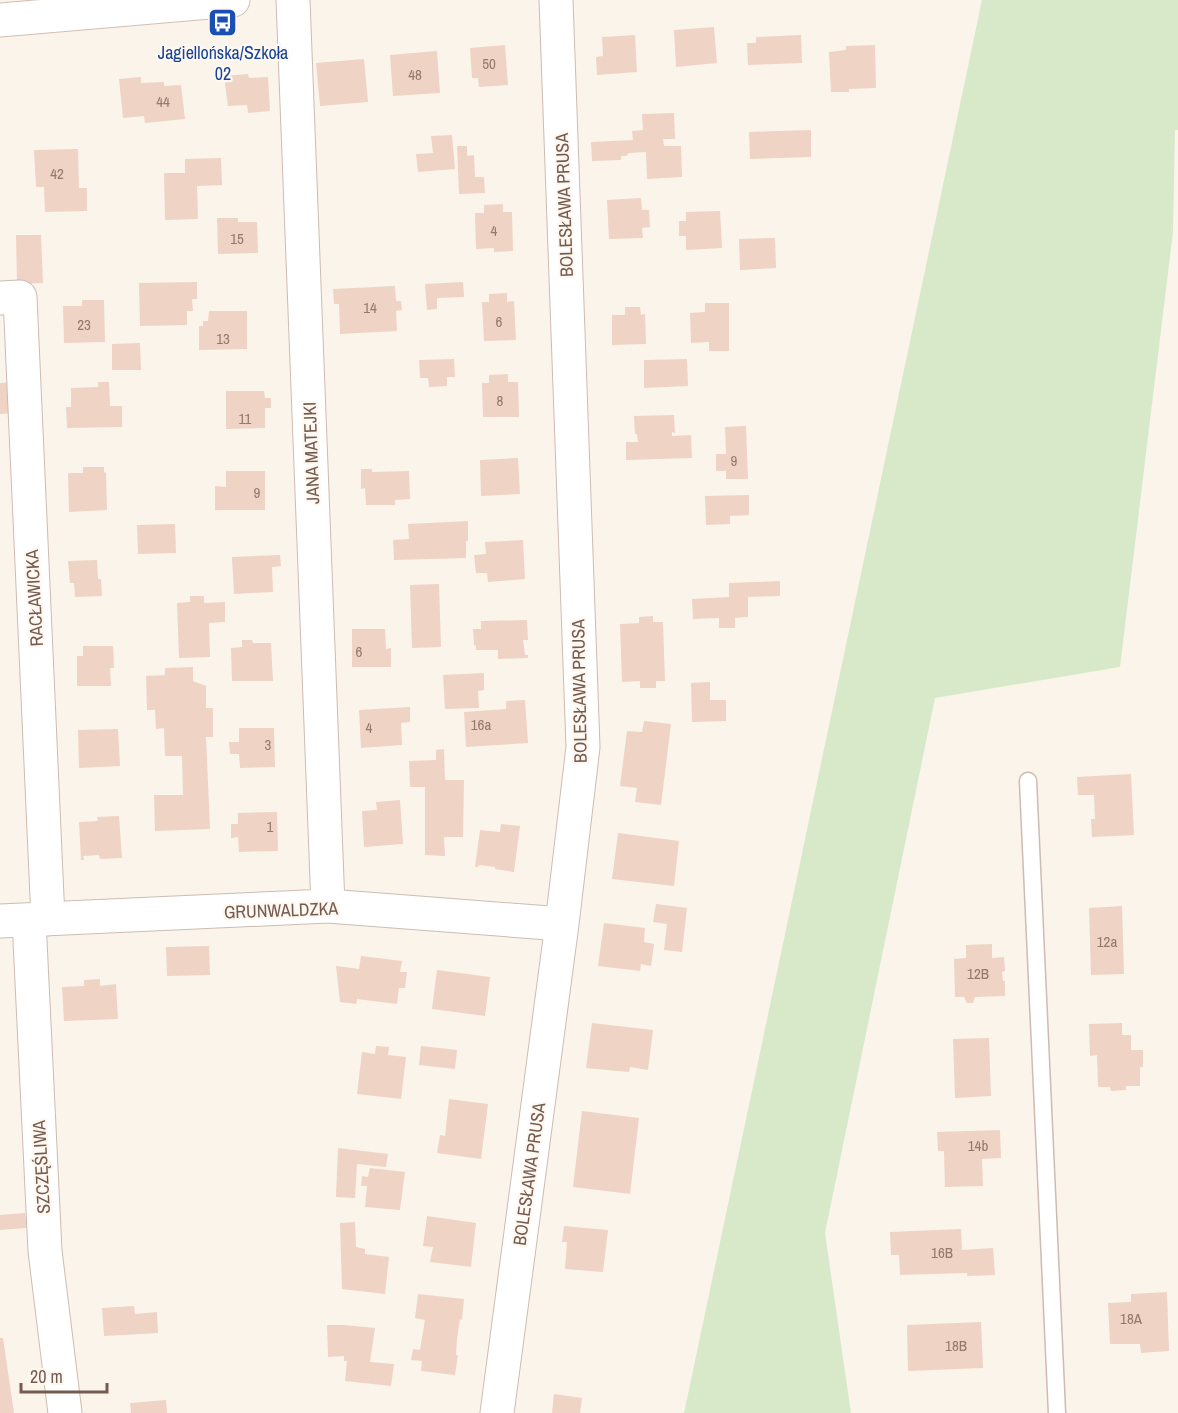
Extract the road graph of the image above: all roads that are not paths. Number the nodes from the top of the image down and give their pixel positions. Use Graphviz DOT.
graph roads {
  1 [pos="233,0"];
  2 [pos="293,0"];
  3 [pos="556,0"];
  4 [pos="95,6"];
  5 [pos="0,20"];
  6 [pos="0,298"];
  7 [pos="1028,781"];
  8 [pos="328,906"];
  9 [pos="26,920"];
  10 [pos="562,924"];
  11 [pos="65,1413"];
  12 [pos="497,1413"];
  13 [pos="1057,1413"];
  1 -- 4 [label="street"];
  2 -- 8 [label="street, JANA MATEJKI"];
  3 -- 10 [label="street, BOLESŁAWA PRUSA"];
  4 -- 5 [label="street"];
  6 -- 9 [label="street, RACŁAWICKA"];
  7 -- 13 [label="lane"];
  8 -- 9 [label="street, GRUNWALDZKA"];
  8 -- 10 [label="street, GRUNWALDZKA"];
  9 -- 11 [label="street, SZCZĘŚLIWA"];
  10 -- 12 [label="street, BOLESŁAWA PRUSA"];
}
